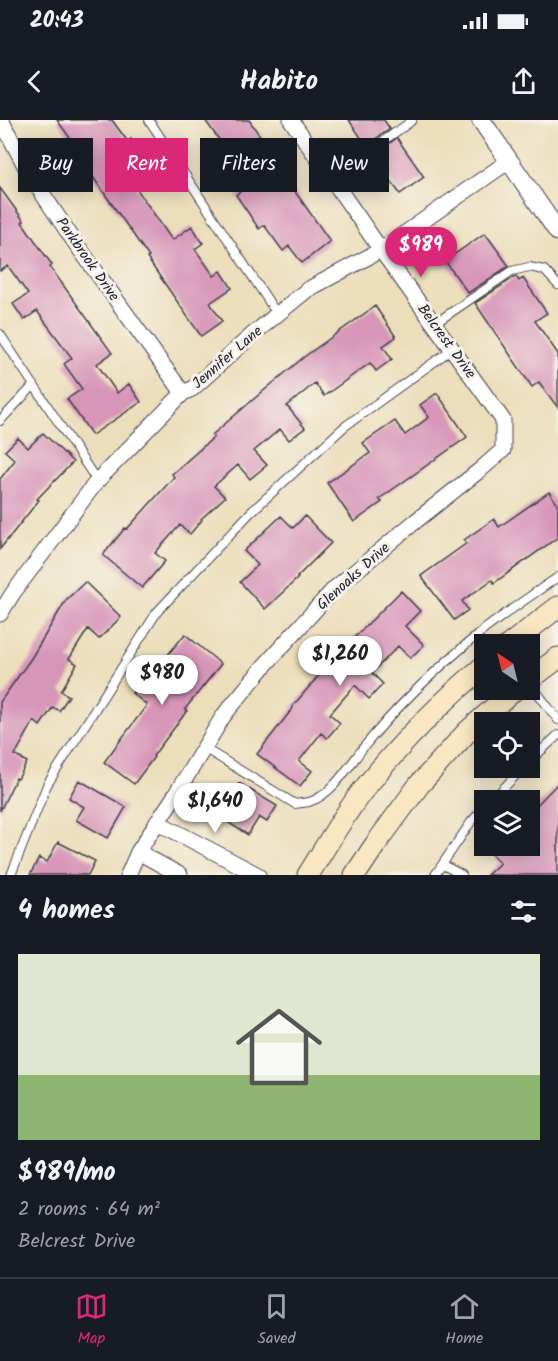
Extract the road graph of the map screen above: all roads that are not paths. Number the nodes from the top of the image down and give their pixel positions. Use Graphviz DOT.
graph roads {
  1 [pos="1,120"];
  2 [pos="149,120"];
  3 [pos="291,120"];
  4 [pos="412,120"];
  5 [pos="481,120"];
  6 [pos="387,138"];
  7 [pos="309,146"];
  8 [pos="509,161"];
  9 [pos="341,192"];
  10 [pos="558,232"];
  11 [pos="381,250"];
  12 [pos="558,285"];
  13 [pos="277,314"];
  14 [pos="434,324"];
  15 [pos="0,334"];
  16 [pos="452,349"];
  17 [pos="34,385"];
  18 [pos="183,393"];
  19 [pos="0,421"];
  20 [pos="503,450"];
  21 [pos="97,481"];
  22 [pos="558,577"];
  23 [pos="558,607"];
  24 [pos="0,614"];
  25 [pos="523,634"];
  26 [pos="558,658"];
  27 [pos="540,673"];
  28 [pos="474,675"];
  29 [pos="540,695"];
  30 [pos="503,700"];
  31 [pos="558,720"];
  32 [pos="558,735"];
  33 [pos="204,748"];
  34 [pos="540,752"];
  35 [pos="513,778"];
  36 [pos="502,790"];
  37 [pos="474,819"];
  38 [pos="157,822"];
  39 [pos="138,852"];
  40 [pos="443,865"];
  41 [pos="11,875"];
  42 [pos="128,875"];
  43 [pos="180,875"];
  44 [pos="258,875"];
  45 [pos="308,875"];
  46 [pos="355,875"];
  47 [pos="435,875"];
  48 [pos="462,875"];
  1 -- 18 [label="street, Parkbrook Drive"];
  2 -- 13 [label="lane"];
  3 -- 7 [label="street, Belcrest Drive"];
  4 -- 6 [label="lane"];
  5 -- 8 [label="street"];
  8 -- 10 [label="street"];
  8 -- 11 [label="street, Jennifer Lane"];
  9 -- 11 [label="street, Belcrest Drive"];
  11 -- 13 [label="street, Jennifer Lane"];
  11 -- 14 [label="street, Belcrest Drive"];
  12 -- 14 [label="lane"];
  13 -- 18 [label="street, Jennifer Lane"];
  14 -- 16 [label="street, Belcrest Drive"];
  15 -- 17 [label="lane"];
  16 -- 20 [label="street, Belcrest Drive"];
  16 -- 41 [label="lane"];
  17 -- 19 [label="lane"];
  17 -- 21 [label="lane"];
  18 -- 21 [label="street, Jennifer Lane"];
  20 -- 33 [label="street, Glenoaks Drive"];
  21 -- 24 [label="street, Jennifer Lane"];
  22 -- 33 [label="lane"];
  23 -- 25 [label="main road"];
  26 -- 27 [label="main road"];
  28 -- 45 [label="main road"];
  29 -- 31 [label="lane"];
  30 -- 46 [label="main road"];
  32 -- 34 [label="lane"];
  33 -- 38 [label="street, Glenoaks Drive"];
  35 -- 36 [label="lane"];
  37 -- 40 [label="lane"];
  38 -- 39 [label="street, Glenoaks Drive"];
  38 -- 44 [label="street"];
  39 -- 42 [label="street, Glenoaks Drive"];
  39 -- 43 [label="street"];
  40 -- 47 [label="lane"];
  40 -- 48 [label="lane"];
}
